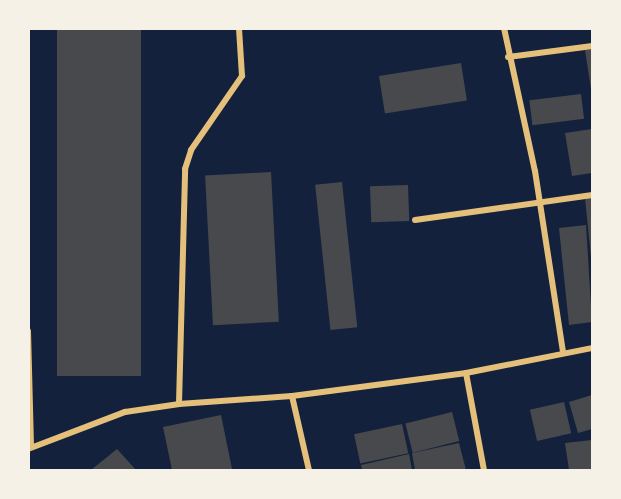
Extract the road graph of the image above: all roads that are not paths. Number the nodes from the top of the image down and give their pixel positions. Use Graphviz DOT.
graph roads {
  1 [pos="239,28"];
  2 [pos="504,28"];
  3 [pos="592,45"];
  4 [pos="508,57"];
  5 [pos="592,195"];
  6 [pos="539,203"];
  7 [pos="415,220"];
  8 [pos="28,331"];
  9 [pos="592,348"];
  10 [pos="563,352"];
  11 [pos="466,373"];
  12 [pos="292,396"];
  13 [pos="179,404"];
  14 [pos="30,448"];
  15 [pos="309,471"];
  16 [pos="484,471"];
  1 -- 13 [label="street"];
  2 -- 4 [label="street"];
  3 -- 4 [label="street"];
  4 -- 6 [label="street"];
  5 -- 6 [label="street"];
  6 -- 7 [label="street"];
  6 -- 10 [label="street"];
  8 -- 14 [label="street"];
  9 -- 10 [label="street"];
  10 -- 11 [label="street"];
  11 -- 12 [label="street"];
  11 -- 16 [label="street"];
  12 -- 13 [label="street"];
  12 -- 15 [label="street"];
  13 -- 14 [label="street"];
}
